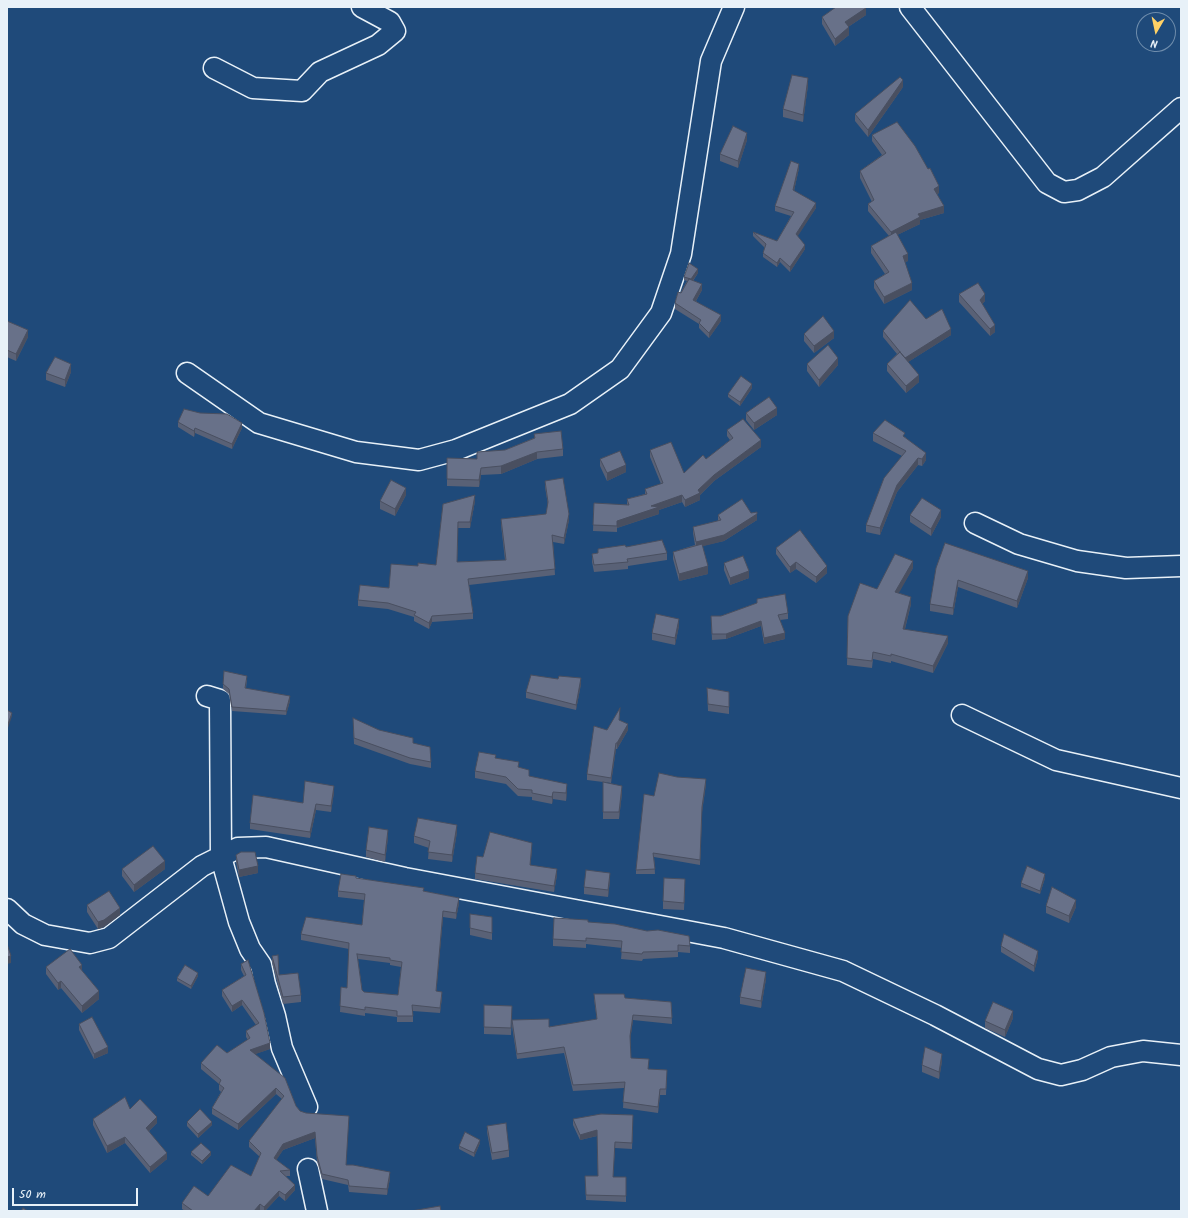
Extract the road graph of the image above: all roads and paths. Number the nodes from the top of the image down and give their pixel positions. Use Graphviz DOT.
graph roads {
  1 [pos="362,7"];
  2 [pos="734,7"];
  3 [pos="910,7"];
  4 [pos="214,68"];
  5 [pos="1181,108"];
  6 [pos="187,373"];
  7 [pos="975,523"];
  8 [pos="1181,566"];
  9 [pos="207,696"];
  10 [pos="962,715"];
  11 [pos="1181,788"];
  12 [pos="221,857"];
  13 [pos="7,909"];
  14 [pos="1181,1055"];
  15 [pos="307,1107"];
  16 [pos="308,1169"];
  17 [pos="317,1211"];
  1 -- 4 [label="street"];
  2 -- 6 [label="street"];
  3 -- 5 [label="street"];
  7 -- 8 [label="street"];
  9 -- 12 [label="street"];
  10 -- 11 [label="street"];
  12 -- 13 [label="street"];
  12 -- 14 [label="street"];
  12 -- 15 [label="street"];
  16 -- 17 [label="street"];
}
